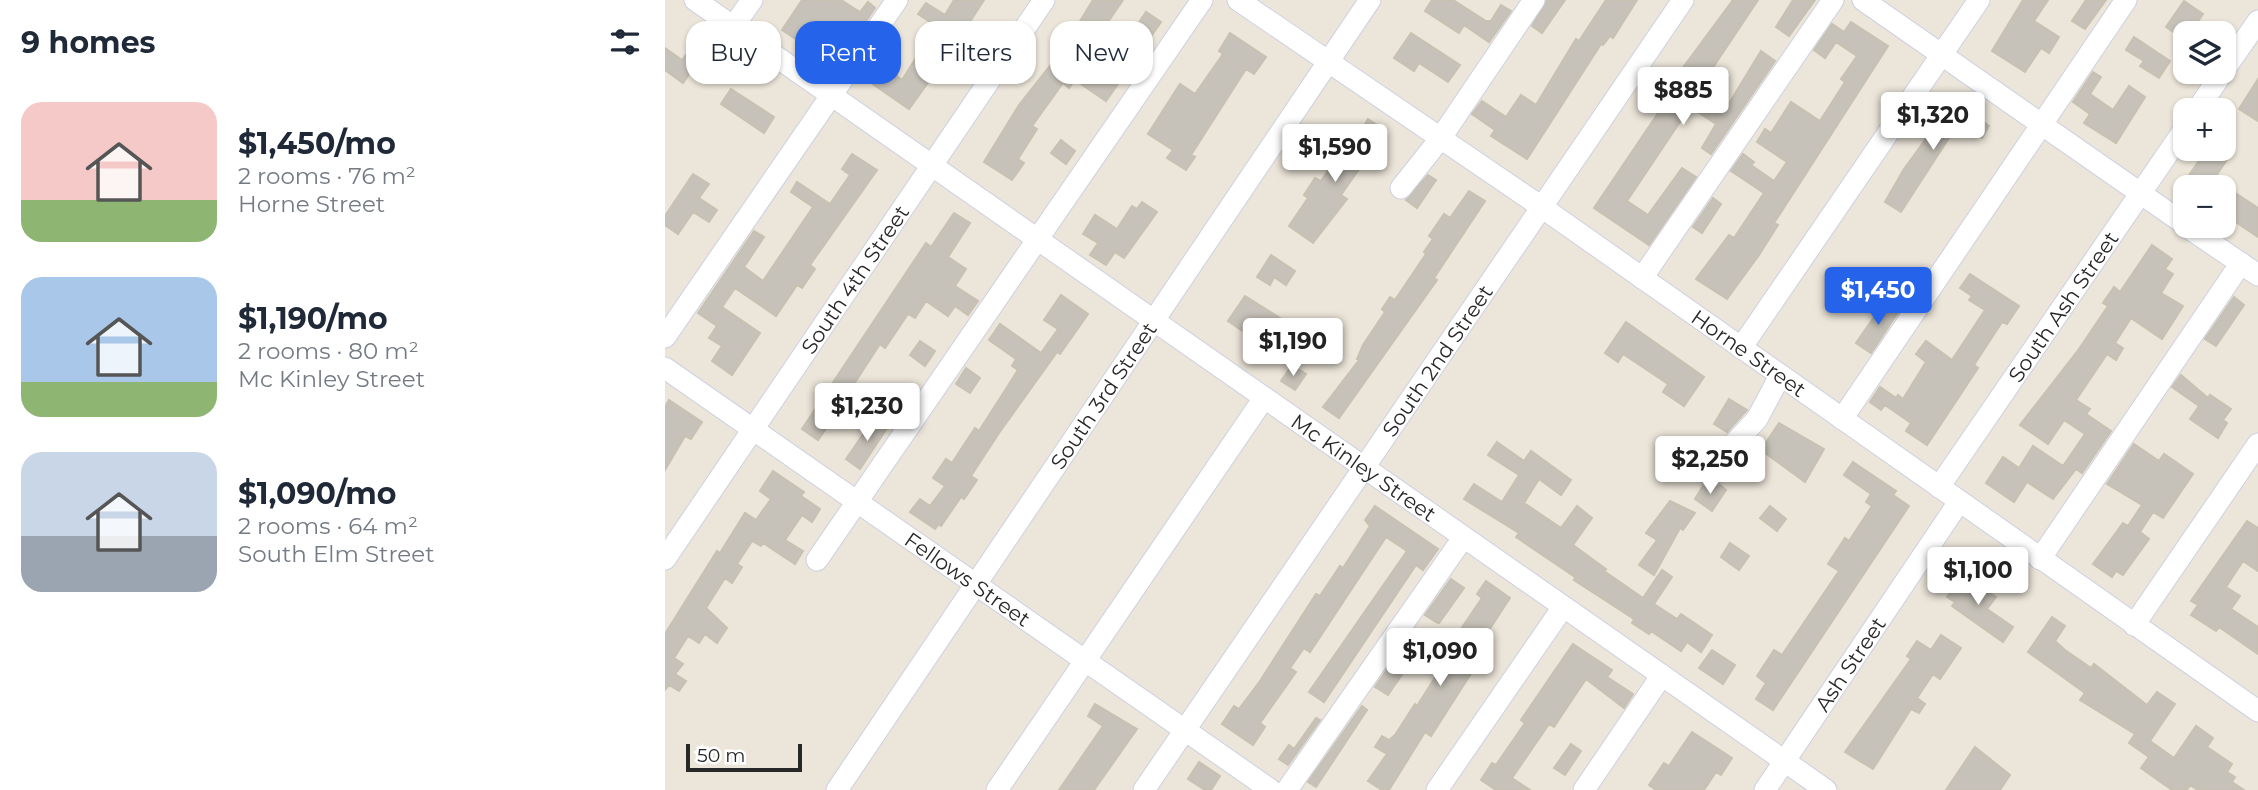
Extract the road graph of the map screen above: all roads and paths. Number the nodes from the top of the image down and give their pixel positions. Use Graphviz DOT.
graph roads {
  1 [pos="695,0"];
  2 [pos="752,0"];
  3 [pos="897,0"];
  4 [pos="1044,0"];
  5 [pos="1202,0"];
  6 [pos="1238,0"];
  7 [pos="1370,0"];
  8 [pos="1534,0"];
  9 [pos="1683,0"];
  10 [pos="1833,0"];
  11 [pos="1863,0"];
  12 [pos="1979,0"];
  13 [pos="2126,0"];
  14 [pos="725,21"];
  15 [pos="737,21"];
  16 [pos="2258,21"];
  17 [pos="2236,53"];
  18 [pos="1941,54"];
  19 [pos="781,61"];
  20 [pos="1327,63"];
  21 [pos="831,96"];
  22 [pos="2043,125"];
  23 [pos="1440,139"];
  24 [pos="2173,146"];
  25 [pos="931,166"];
  26 [pos="1401,188"];
  27 [pos="2140,194"];
  28 [pos="1543,208"];
  29 [pos="2173,217"];
  30 [pos="2204,238"];
  31 [pos="1038,240"];
  32 [pos="2249,269"];
  33 [pos="1642,278"];
  34 [pos="1154,320"];
  35 [pos="665,337"];
  36 [pos="1741,348"];
  37 [pos="665,368"];
  38 [pos="1780,376"];
  39 [pos="1264,398"];
  40 [pos="1842,419"];
  41 [pos="753,430"];
  42 [pos="2258,444"];
  43 [pos="1365,469"];
  44 [pos="1711,476"];
  45 [pos="1939,487"];
  46 [pos="1959,502"];
  47 [pos="857,503"];
  48 [pos="1463,538"];
  49 [pos="665,559"];
  50 [pos="2040,559"];
  51 [pos="817,560"];
  52 [pos="976,586"];
  53 [pos="1563,607"];
  54 [pos="2134,625"];
  55 [pos="1084,660"];
  56 [pos="1662,676"];
  57 [pos="2258,711"];
  58 [pos="1185,730"];
  59 [pos="1785,761"];
  60 [pos="837,790"];
  61 [pos="997,790"];
  62 [pos="1144,790"];
  63 [pos="1271,790"];
  64 [pos="1287,790"];
  65 [pos="1437,790"];
  66 [pos="1584,790"];
  67 [pos="1765,790"];
  68 [pos="1826,790"];
  1 -- 14 [label="street, Mc Kinley Street"];
  2 -- 15 [label="street"];
  3 -- 21 [label="street"];
  4 -- 25 [label="street, South 4th Street"];
  5 -- 31 [label="street"];
  6 -- 20 [label="street, Horne Street"];
  7 -- 20 [label="street, South 3rd Street"];
  8 -- 23 [label="street"];
  9 -- 28 [label="street, South 2nd Street"];
  10 -- 33 [label="street"];
  11 -- 18 [label="street"];
  12 -- 18 [label="street"];
  13 -- 22 [label="street"];
  16 -- 17 [label="street"];
  18 -- 22 [label="street"];
  18 -- 36 [label="street"];
  19 -- 21 [label="street, Mc Kinley Street"];
  20 -- 23 [label="street, Horne Street"];
  20 -- 34 [label="street, South 3rd Street"];
  21 -- 25 [label="street, Mc Kinley Street"];
  21 -- 35 [label="street"];
  22 -- 27 [label="street"];
  22 -- 40 [label="street"];
  23 -- 26 [label="street"];
  23 -- 28 [label="street, Horne Street"];
  24 -- 27 [label="street, South Ash Street"];
  25 -- 31 [label="street, Mc Kinley Street"];
  25 -- 41 [label="street, South 4th Street"];
  27 -- 29 [label="street"];
  27 -- 45 [label="street, South Ash Street"];
  28 -- 33 [label="street, Horne Street"];
  28 -- 43 [label="street, South 2nd Street"];
  30 -- 32 [label="street"];
  31 -- 34 [label="street, Mc Kinley Street"];
  31 -- 47 [label="street"];
  32 -- 50 [label="street"];
  33 -- 36 [label="street, Horne Street"];
  34 -- 39 [label="street, Mc Kinley Street"];
  34 -- 52 [label="street, South 3rd Street"];
  36 -- 38 [label="street, Horne Street"];
  37 -- 41 [label="street, Fellows Street"];
  38 -- 40 [label="street, Horne Street"];
  38 -- 44 [label="street"];
  39 -- 43 [label="street, Mc Kinley Street"];
  39 -- 55 [label="street"];
  40 -- 45 [label="street, Horne Street"];
  41 -- 47 [label="street, Fellows Street"];
  41 -- 49 [label="street, South 4th Street"];
  42 -- 54 [label="street"];
  43 -- 48 [label="street, Mc Kinley Street"];
  43 -- 58 [label="street, South 2nd Street"];
  45 -- 46 [label="street, Horne Street"];
  46 -- 50 [label="street, Horne Street"];
  46 -- 59 [label="street, Ash Street"];
  47 -- 51 [label="street"];
  47 -- 52 [label="street, Fellows Street"];
  48 -- 53 [label="street, Mc Kinley Street"];
  48 -- 64 [label="street"];
  50 -- 54 [label="street, Horne Street"];
  52 -- 55 [label="street, Fellows Street"];
  52 -- 60 [label="street, South 3rd Street"];
  53 -- 56 [label="street, Mc Kinley Street"];
  53 -- 65 [label="street"];
  54 -- 57 [label="street, Horne Street"];
  55 -- 58 [label="street, Fellows Street"];
  55 -- 61 [label="street"];
  56 -- 59 [label="street, Mc Kinley Street"];
  56 -- 66 [label="street"];
  58 -- 62 [label="street, South 2nd Street"];
  58 -- 63 [label="street, Fellows Street"];
  59 -- 67 [label="street, Ash Street"];
  59 -- 68 [label="street, Mc Kinley Street"];
}
